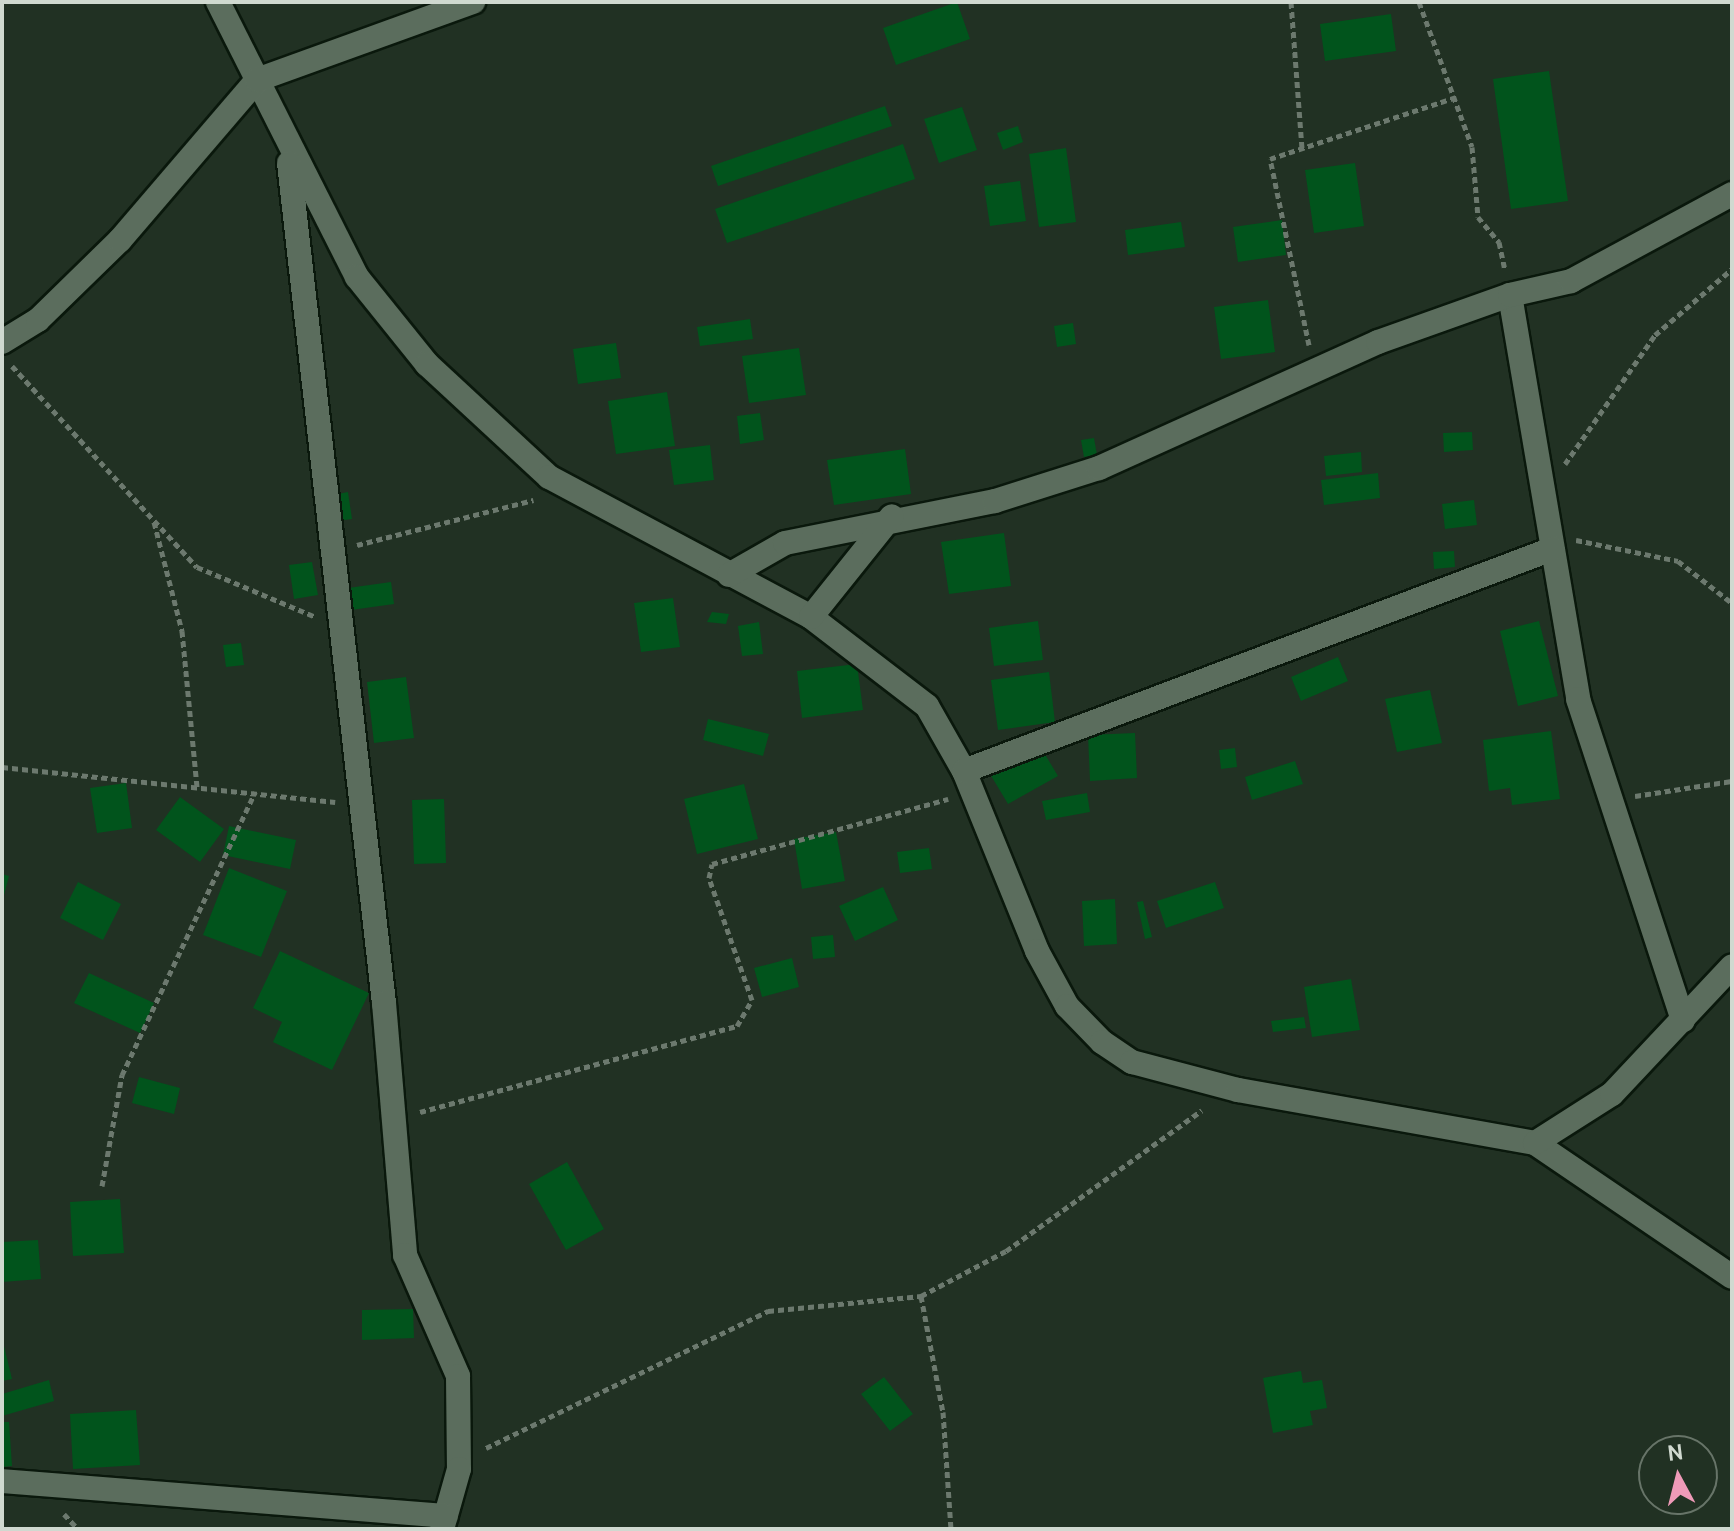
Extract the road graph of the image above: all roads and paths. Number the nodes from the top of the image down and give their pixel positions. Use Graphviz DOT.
graph roads {
  1 [pos="218,2"];
  2 [pos="473,2"];
  3 [pos="1291,2"];
  4 [pos="1419,2"];
  5 [pos="257,80"];
  6 [pos="1456,97"];
  7 [pos="1302,149"];
  8 [pos="288,152"];
  9 [pos="1732,194"];
  10 [pos="1732,269"];
  11 [pos="1510,295"];
  12 [pos="2,342"];
  13 [pos="2,358"];
  14 [pos="1313,373"];
  15 [pos="1547,486"];
  16 [pos="570,489"];
  17 [pos="892,516"];
  18 [pos="154,521"];
  19 [pos="328,545"];
  20 [pos="1551,545"];
  21 [pos="729,575"];
  22 [pos="1732,603"];
  23 [pos="811,617"];
  24 [pos="340,624"];
  25 [pos="2,767"];
  26 [pos="1732,781"];
  27 [pos="968,782"];
  28 [pos="197,788"];
  29 [pos="255,792"];
  30 [pos="1611,800"];
  31 [pos="362,805"];
  32 [pos="1732,966"];
  33 [pos="1683,1020"];
  34 [pos="1238,1090"];
  35 [pos="394,1119"];
  36 [pos="1535,1143"];
  37 [pos="102,1186"];
  38 [pos="1732,1277"];
  39 [pos="921,1296"];
  40 [pos="459,1460"];
  41 [pos="2,1481"];
  42 [pos="444,1522"];
  43 [pos="951,1529"];
  1 -- 5 [label="street"];
  2 -- 5 [label="street"];
  3 -- 7 [label="path"];
  4 -- 6 [label="path"];
  5 -- 8 [label="street"];
  5 -- 12 [label="street"];
  6 -- 7 [label="path"];
  6 -- 11 [label="path"];
  7 -- 14 [label="path"];
  8 -- 16 [label="street"];
  8 -- 19 [label="street"];
  9 -- 11 [label="street"];
  10 -- 15 [label="path"];
  11 -- 14 [label="street"];
  11 -- 15 [label="street"];
  13 -- 18 [label="path"];
  14 -- 17 [label="street"];
  15 -- 20 [label="street"];
  16 -- 19 [label="path"];
  16 -- 21 [label="street"];
  17 -- 21 [label="street"];
  17 -- 23 [label="street"];
  18 -- 24 [label="path"];
  18 -- 28 [label="path"];
  19 -- 24 [label="street"];
  20 -- 22 [label="path"];
  20 -- 27 [label="street"];
  20 -- 30 [label="street"];
  21 -- 23 [label="street"];
  23 -- 27 [label="street"];
  24 -- 31 [label="street"];
  25 -- 28 [label="path"];
  26 -- 30 [label="path"];
  27 -- 34 [label="street"];
  27 -- 35 [label="path"];
  28 -- 29 [label="path"];
  29 -- 31 [label="path"];
  29 -- 37 [label="path"];
  30 -- 33 [label="street"];
  31 -- 35 [label="street"];
  32 -- 33 [label="street"];
  33 -- 36 [label="street"];
  34 -- 36 [label="street"];
  34 -- 39 [label="path"];
  35 -- 40 [label="street"];
  36 -- 38 [label="street"];
  39 -- 40 [label="path"];
  39 -- 43 [label="path"];
  40 -- 42 [label="street"];
  41 -- 42 [label="street"];
}
